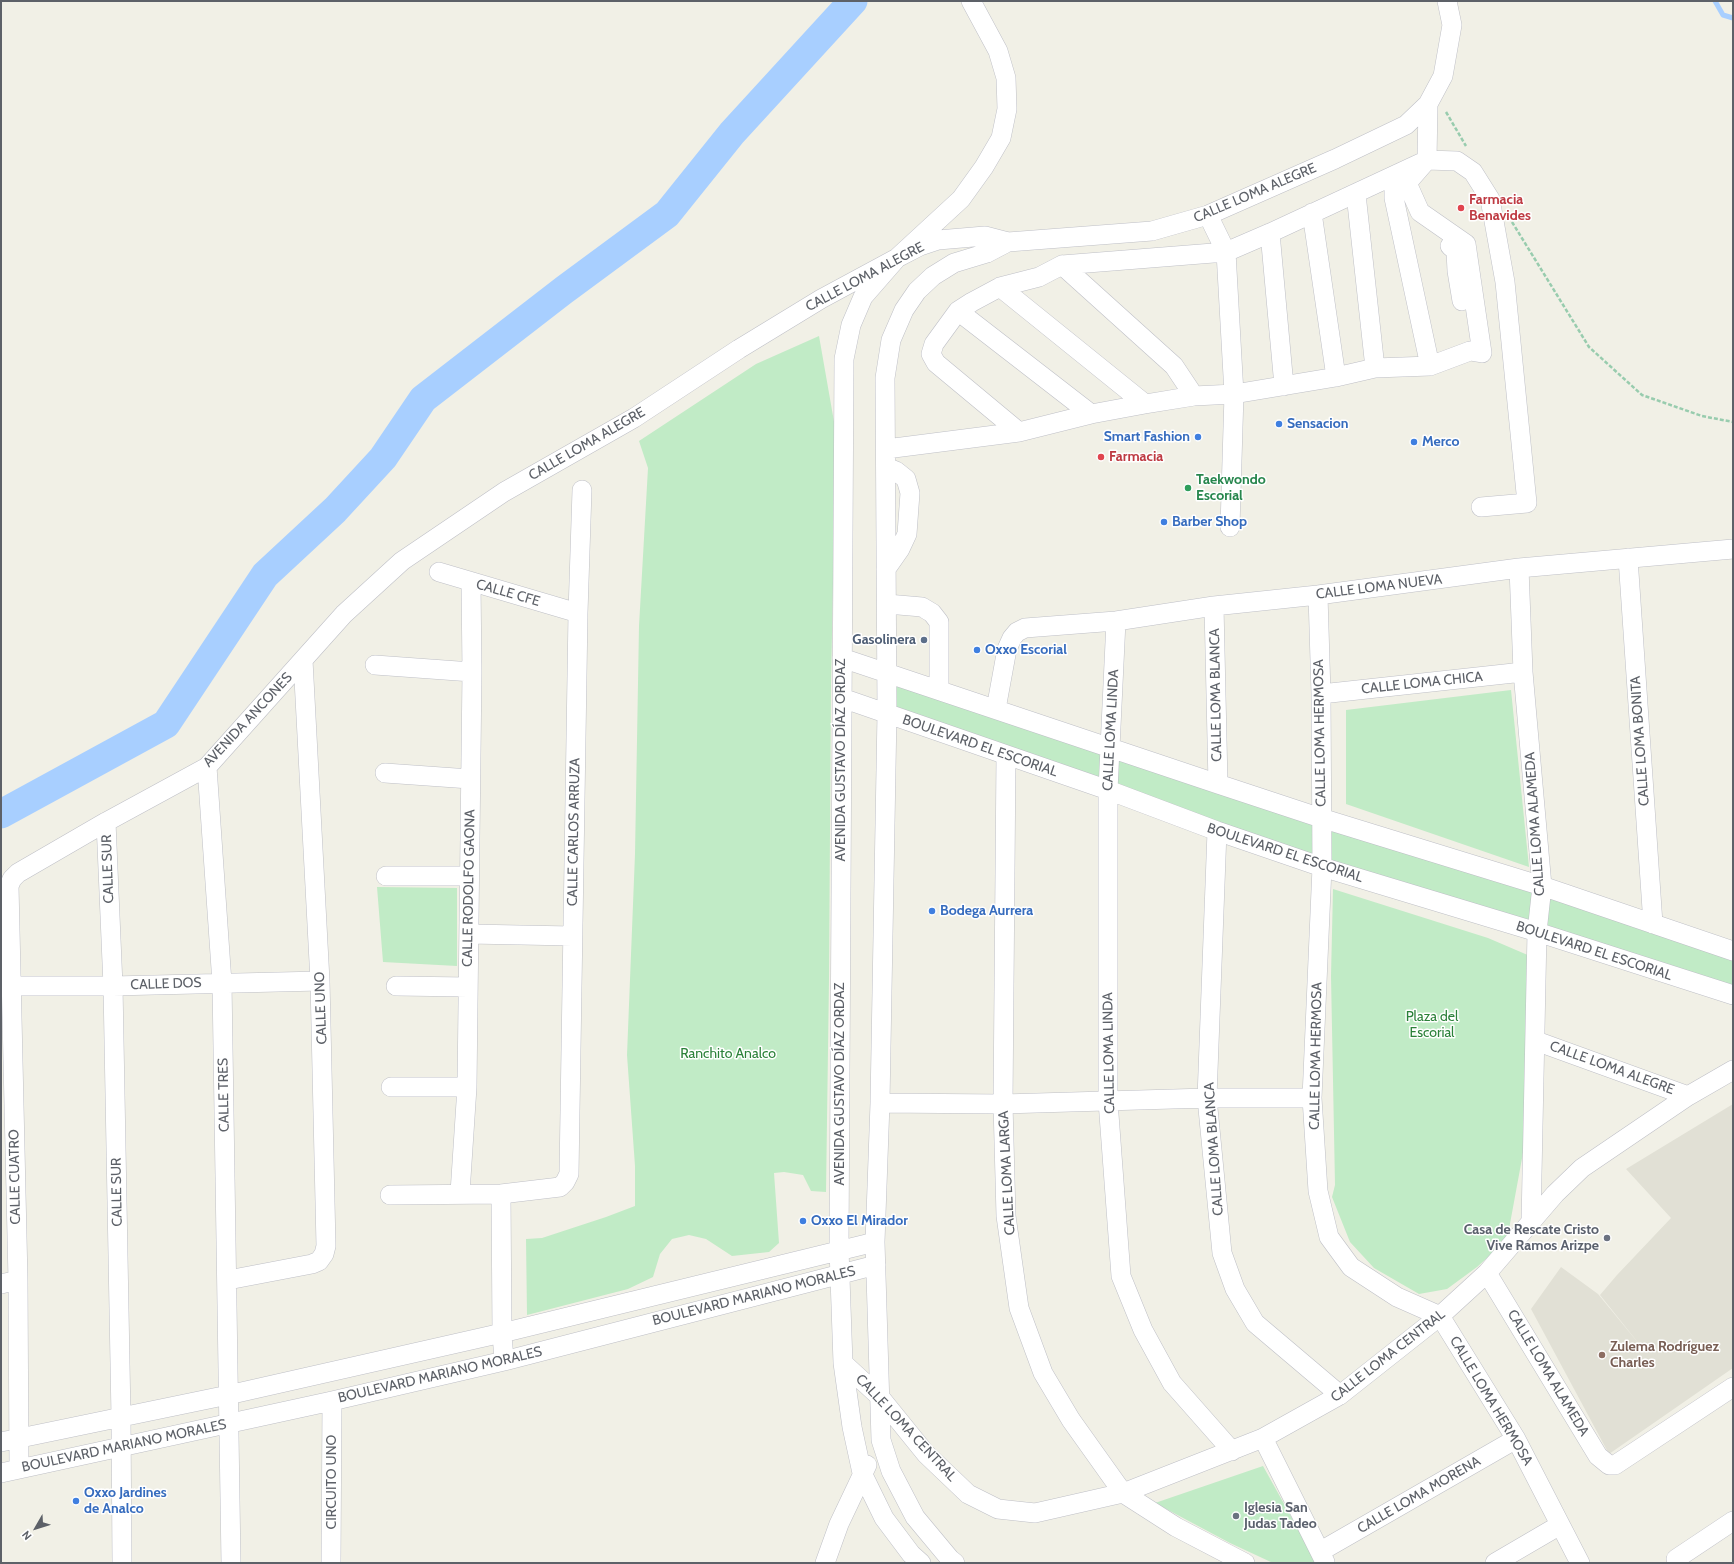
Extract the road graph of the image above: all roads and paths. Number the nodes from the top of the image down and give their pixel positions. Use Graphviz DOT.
graph roads {
  1 [pos="971,1"];
  2 [pos="1448,1"];
  3 [pos="1436,106"];
  4 [pos="1468,148"];
  5 [pos="1427,160"];
  6 [pos="1394,176"];
  7 [pos="1356,194"];
  8 [pos="1394,198"];
  9 [pos="1312,213"];
  10 [pos="1208,216"];
  11 [pos="1509,216"];
  12 [pos="1270,233"];
  13 [pos="1008,242"];
  14 [pos="1226,252"];
  15 [pos="897,258"];
  16 [pos="1062,265"];
  17 [pos="1000,287"];
  18 [pos="958,311"];
  19 [pos="1470,351"];
  20 [pos="1430,366"];
  21 [pos="1375,368"];
  22 [pos="1336,377"];
  23 [pos="1284,386"];
  24 [pos="1234,394"];
  25 [pos="1194,396"];
  26 [pos="1146,404"];
  27 [pos="1091,414"];
  28 [pos="1733,422"];
  29 [pos="1019,432"];
  30 [pos="886,458"];
  31 [pos="582,490"];
  32 [pos="1481,507"];
  33 [pos="1230,527"];
  34 [pos="1733,549"];
  35 [pos="1628,558"];
  36 [pos="402,561"];
  37 [pos="1519,568"];
  38 [pos="439,572"];
  39 [pos="471,582"];
  40 [pos="1318,595"];
  41 [pos="886,604"];
  42 [pos="1214,606"];
  43 [pos="578,613"];
  44 [pos="1116,621"];
  45 [pos="842,658"];
  46 [pos="303,660"];
  47 [pos="375,666"];
  48 [pos="472,672"];
  49 [pos="887,672"];
  50 [pos="1523,672"];
  51 [pos="939,690"];
  52 [pos="1321,694"];
  53 [pos="842,698"];
  54 [pos="996,709"];
  55 [pos="887,713"];
  56 [pos="1111,748"];
  57 [pos="1006,755"];
  58 [pos="207,767"];
  59 [pos="385,773"];
  60 [pos="470,779"];
  61 [pos="1218,784"];
  62 [pos="1108,790"];
  63 [pos="1322,818"];
  64 [pos="106,822"];
  65 [pos="1217,831"];
  66 [pos="1322,867"];
  67 [pos="386,876"];
  68 [pos="469,876"];
  69 [pos="9,886"];
  70 [pos="1542,886"];
  71 [pos="1653,924"];
  72 [pos="1537,932"];
  73 [pos="469,934"];
  74 [pos="572,936"];
  75 [pos="1733,951"];
  76 [pos="320,981"];
  77 [pos="222,983"];
  78 [pos="11,986"];
  79 [pos="112,986"];
  80 [pos="396,986"];
  81 [pos="468,987"];
  82 [pos="1733,995"];
  83 [pos="1536,1041"];
  84 [pos="1733,1070"];
  85 [pos="391,1087"];
  86 [pos="467,1088"];
  87 [pos="1688,1096"];
  88 [pos="1207,1098"];
  89 [pos="1312,1098"];
  90 [pos="1108,1101"];
  91 [pos="880,1102"];
  92 [pos="1003,1104"];
  93 [pos="460,1193"];
  94 [pos="501,1194"];
  95 [pos="390,1195"];
  96 [pos="1531,1224"];
  97 [pos="875,1242"];
  98 [pos="839,1249"];
  99 [pos="876,1265"];
  100 [pos="840,1273"];
  101 [pos="1487,1273"];
  102 [pos="228,1280"];
  103 [pos="9,1282"];
  104 [pos="1440,1316"];
  105 [pos="502,1333"];
  106 [pos="504,1361"];
  107 [pos="843,1363"];
  108 [pos="1733,1387"];
  109 [pos="228,1395"];
  110 [pos="1340,1395"];
  111 [pos="879,1396"];
  112 [pos="332,1401"];
  113 [pos="121,1417"];
  114 [pos="230,1423"];
  115 [pos="20,1438"];
  116 [pos="1263,1438"];
  117 [pos="1516,1439"];
  118 [pos="881,1440"];
  119 [pos="1,1442"];
  120 [pos="121,1446"];
  121 [pos="1232,1451"];
  122 [pos="19,1468"];
  123 [pos="1,1473"];
  124 [pos="862,1473"];
  125 [pos="1123,1494"];
  126 [pos="1733,1521"];
  127 [pos="1560,1524"];
  128 [pos="1323,1557"];
  129 [pos="1676,1559"];
  130 [pos="122,1563"];
  131 [pos="231,1563"];
  132 [pos="331,1563"];
  133 [pos="825,1563"];
  134 [pos="921,1563"];
  135 [pos="955,1563"];
  136 [pos="1245,1563"];
  137 [pos="1495,1563"];
  138 [pos="1580,1563"];
  1 -- 15 [label="street, AVENIDA GUSTAVO DÍAZ ORDAZ"];
  2 -- 3 [label="street, CALLE LOMA ALEGRE"];
  3 -- 4 [label="path"];
  3 -- 5 [label="street"];
  3 -- 10 [label="street, CALLE LOMA ALEGRE"];
  5 -- 6 [label="street"];
  5 -- 19 [label="street"];
  5 -- 32 [label="street"];
  6 -- 7 [label="street"];
  6 -- 8 [label="street"];
  7 -- 9 [label="street"];
  7 -- 21 [label="street"];
  8 -- 19 [label="street"];
  8 -- 20 [label="street"];
  9 -- 12 [label="street"];
  9 -- 22 [label="street"];
  10 -- 13 [label="street, CALLE LOMA ALEGRE"];
  10 -- 14 [label="street"];
  11 -- 28 [label="path"];
  12 -- 14 [label="street"];
  12 -- 23 [label="street"];
  13 -- 15 [label="street, CALLE LOMA ALEGRE"];
  13 -- 30 [label="street"];
  14 -- 16 [label="street"];
  14 -- 24 [label="street"];
  15 -- 36 [label="street, CALLE LOMA ALEGRE"];
  15 -- 45 [label="street, AVENIDA GUSTAVO DÍAZ ORDAZ"];
  16 -- 17 [label="street"];
  16 -- 25 [label="street"];
  17 -- 18 [label="street"];
  17 -- 26 [label="street"];
  18 -- 27 [label="street"];
  18 -- 29 [label="street"];
  19 -- 20 [label="street"];
  20 -- 21 [label="street"];
  21 -- 22 [label="street"];
  22 -- 23 [label="street"];
  23 -- 24 [label="street"];
  24 -- 25 [label="street"];
  24 -- 33 [label="street"];
  25 -- 26 [label="street"];
  26 -- 27 [label="street"];
  27 -- 29 [label="street"];
  29 -- 30 [label="street"];
  30 -- 41 [label="street"];
  31 -- 43 [label="street, CALLE CARLOS ARRUZA"];
  34 -- 35 [label="street, CALLE LOMA NUEVA"];
  35 -- 37 [label="street, CALLE LOMA NUEVA"];
  35 -- 71 [label="street, CALLE LOMA BONITA"];
  36 -- 46 [label="street, AVENIDA ANCONES"];
  37 -- 40 [label="street, CALLE LOMA NUEVA"];
  37 -- 50 [label="street, CALLE LOMA ALAMEDA"];
  38 -- 39 [label="street, CALLE CFE"];
  39 -- 43 [label="street, CALLE CFE"];
  39 -- 48 [label="street, CALLE RODOLFO GAONA"];
  40 -- 42 [label="street, CALLE LOMA NUEVA"];
  40 -- 52 [label="street, CALLE LOMA HERMOSA"];
  41 -- 49 [label="street"];
  41 -- 51 [label="street"];
  42 -- 44 [label="street, CALLE LOMA NUEVA"];
  42 -- 61 [label="street, CALLE LOMA BLANCA"];
  43 -- 74 [label="street, CALLE CARLOS ARRUZA"];
  44 -- 54 [label="street, CALLE LOMA NUEVA"];
  44 -- 56 [label="street, CALLE LOMA LINDA"];
  45 -- 49 [label="street"];
  45 -- 53 [label="street, AVENIDA GUSTAVO DÍAZ ORDAZ"];
  46 -- 58 [label="street, AVENIDA ANCONES"];
  46 -- 76 [label="street, CALLE UNO"];
  47 -- 48 [label="street"];
  48 -- 60 [label="street, CALLE RODOLFO GAONA"];
  49 -- 51 [label="street"];
  49 -- 55 [label="street"];
  50 -- 52 [label="street, CALLE LOMA CHICA"];
  50 -- 70 [label="street, CALLE LOMA ALAMEDA"];
  51 -- 54 [label="street"];
  52 -- 63 [label="street, CALLE LOMA HERMOSA"];
  53 -- 55 [label="street, BOULEVARD EL ESCORIAL"];
  53 -- 98 [label="street, AVENIDA GUSTAVO DÍAZ ORDAZ"];
  54 -- 56 [label="street"];
  55 -- 57 [label="street, BOULEVARD EL ESCORIAL"];
  55 -- 91 [label="street"];
  56 -- 61 [label="street"];
  56 -- 62 [label="street, CALLE LOMA LINDA"];
  57 -- 62 [label="street, BOULEVARD EL ESCORIAL"];
  57 -- 92 [label="street, CALLE LOMA LARGA"];
  58 -- 64 [label="street, AVENIDA ANCONES"];
  58 -- 77 [label="street, CALLE TRES"];
  59 -- 60 [label="street"];
  60 -- 68 [label="street, CALLE RODOLFO GAONA"];
  61 -- 63 [label="street"];
  62 -- 65 [label="street, BOULEVARD EL ESCORIAL"];
  62 -- 90 [label="street, CALLE LOMA LINDA"];
  63 -- 66 [label="street, CALLE LOMA HERMOSA"];
  63 -- 70 [label="street"];
  64 -- 69 [label="street, AVENIDA ANCONES"];
  64 -- 79 [label="street, CALLE SUR"];
  65 -- 66 [label="street, BOULEVARD EL ESCORIAL"];
  65 -- 88 [label="street, CALLE LOMA BLANCA"];
  66 -- 72 [label="street, BOULEVARD EL ESCORIAL"];
  66 -- 89 [label="street, CALLE LOMA HERMOSA"];
  67 -- 68 [label="street"];
  68 -- 73 [label="street, CALLE RODOLFO GAONA"];
  69 -- 78 [label="street, CALLE CUATRO"];
  70 -- 71 [label="street"];
  70 -- 72 [label="street, CALLE LOMA ALAMEDA"];
  71 -- 75 [label="street"];
  72 -- 82 [label="street, BOULEVARD EL ESCORIAL"];
  72 -- 83 [label="street, CALLE LOMA ALAMEDA"];
  73 -- 74 [label="street"];
  73 -- 81 [label="street, CALLE RODOLFO GAONA"];
  74 -- 94 [label="street, CALLE CARLOS ARRUZA"];
  76 -- 77 [label="street, CALLE DOS"];
  76 -- 102 [label="street, CALLE UNO"];
  77 -- 79 [label="street, CALLE DOS"];
  77 -- 102 [label="street, CALLE TRES"];
  78 -- 79 [label="street, CALLE DOS"];
  78 -- 103 [label="street, CALLE CUATRO"];
  79 -- 113 [label="street, CALLE SUR"];
  80 -- 81 [label="street"];
  81 -- 86 [label="street, CALLE RODOLFO GAONA"];
  83 -- 87 [label="street, CALLE LOMA ALEGRE"];
  83 -- 96 [label="street, CALLE LOMA ALAMEDA"];
  84 -- 87 [label="street, CALLE LOMA CENTRAL"];
  85 -- 86 [label="street"];
  86 -- 93 [label="street, CALLE RODOLFO GAONA"];
  87 -- 96 [label="street, CALLE LOMA CENTRAL"];
  88 -- 89 [label="street"];
  88 -- 90 [label="street"];
  88 -- 110 [label="street, CALLE LOMA BLANCA"];
  89 -- 104 [label="street, CALLE LOMA HERMOSA"];
  90 -- 92 [label="street"];
  90 -- 121 [label="street, CALLE LOMA LINDA"];
  91 -- 92 [label="street"];
  91 -- 97 [label="street"];
  92 -- 125 [label="street, CALLE LOMA LARGA"];
  93 -- 94 [label="street"];
  93 -- 95 [label="street"];
  94 -- 105 [label="street"];
  96 -- 101 [label="street, CALLE LOMA CENTRAL"];
  97 -- 98 [label="street, BOULEVARD MARIANO MORALES"];
  97 -- 99 [label="street"];
  98 -- 100 [label="street, AVENIDA GUSTAVO DÍAZ ORDAZ"];
  98 -- 105 [label="street, BOULEVARD MARIANO MORALES"];
  99 -- 100 [label="street, BOULEVARD MARIANO MORALES"];
  99 -- 111 [label="street"];
  100 -- 106 [label="street, BOULEVARD MARIANO MORALES"];
  100 -- 107 [label="street, AVENIDA GUSTAVO DÍAZ ORDAZ"];
  101 -- 104 [label="street, CALLE LOMA CENTRAL"];
  101 -- 108 [label="street, CALLE LOMA ALAMEDA"];
  102 -- 109 [label="street, CALLE TRES"];
  103 -- 115 [label="street, CALLE CUATRO"];
  104 -- 110 [label="street, CALLE LOMA CENTRAL"];
  104 -- 117 [label="street, CALLE LOMA HERMOSA"];
  105 -- 106 [label="street"];
  105 -- 109 [label="street, BOULEVARD MARIANO MORALES"];
  106 -- 112 [label="street, BOULEVARD MARIANO MORALES"];
  107 -- 111 [label="street, CALLE LOMA CENTRAL"];
  107 -- 124 [label="street, AVENIDA GUSTAVO DÍAZ ORDAZ"];
  109 -- 113 [label="street, BOULEVARD MARIANO MORALES"];
  109 -- 114 [label="street, CALLE TRES"];
  110 -- 116 [label="street, CALLE LOMA CENTRAL"];
  111 -- 118 [label="street"];
  111 -- 125 [label="street, CALLE LOMA CENTRAL"];
  112 -- 114 [label="street, BOULEVARD MARIANO MORALES"];
  112 -- 132 [label="street, CIRCUITO UNO"];
  113 -- 115 [label="street, BOULEVARD MARIANO MORALES"];
  113 -- 120 [label="street, CALLE SUR"];
  114 -- 120 [label="street, BOULEVARD MARIANO MORALES"];
  114 -- 131 [label="street"];
  115 -- 119 [label="street, BOULEVARD MARIANO MORALES"];
  115 -- 122 [label="street, CALLE CUATRO"];
  116 -- 121 [label="street, CALLE LOMA CENTRAL"];
  116 -- 128 [label="street"];
  117 -- 127 [label="street, CALLE LOMA HERMOSA"];
  117 -- 128 [label="street, CALLE LOMA MORENA"];
  118 -- 124 [label="street"];
  118 -- 135 [label="street"];
  120 -- 122 [label="street, BOULEVARD MARIANO MORALES"];
  120 -- 130 [label="street, CALLE SUR"];
  121 -- 125 [label="street, CALLE LOMA CENTRAL"];
  122 -- 123 [label="street, BOULEVARD MARIANO MORALES"];
  124 -- 133 [label="street"];
  124 -- 134 [label="street, AVENIDA GUSTAVO DÍAZ ORDAZ"];
  125 -- 136 [label="street, CALLE LOMA LARGA"];
  126 -- 129 [label="street"];
  127 -- 137 [label="street"];
  127 -- 138 [label="street, CALLE LOMA HERMOSA"];
}
